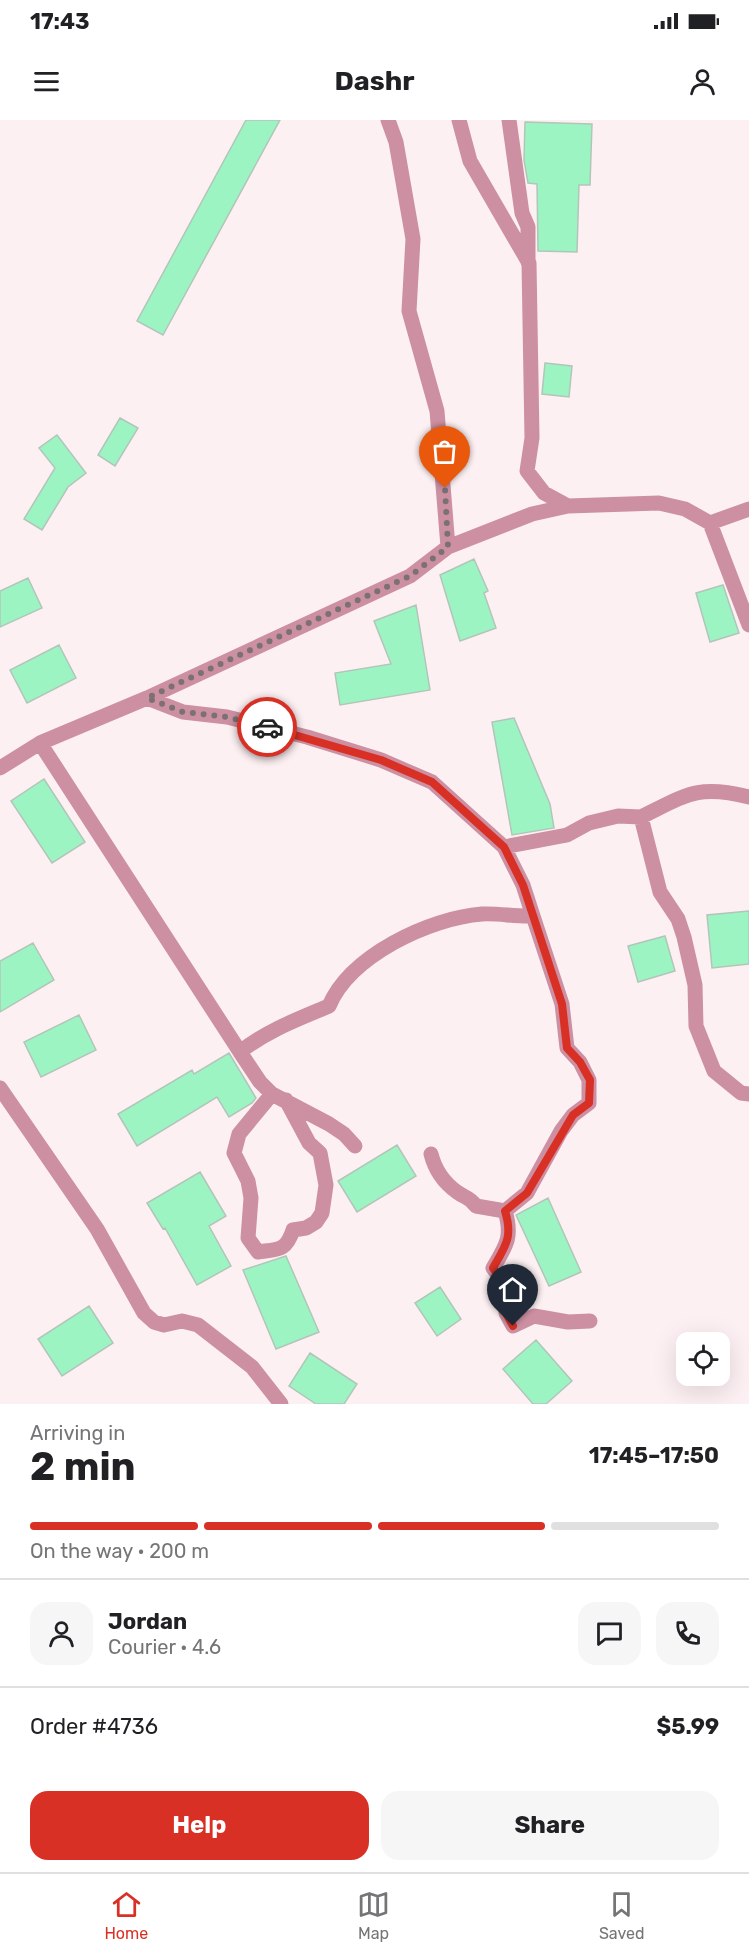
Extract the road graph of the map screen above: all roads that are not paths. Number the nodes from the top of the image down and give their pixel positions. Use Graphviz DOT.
graph roads {
  1 [pos="388,120"];
  2 [pos="459,120"];
  3 [pos="509,120"];
  4 [pos="528,263"];
  5 [pos="568,506"];
  6 [pos="749,509"];
  7 [pos="710,523"];
  8 [pos="448,547"];
  9 [pos="749,625"];
  10 [pos="147,698"];
  11 [pos="40,742"];
  12 [pos="0,768"];
  13 [pos="749,797"];
  14 [pos="641,817"];
  15 [pos="504,847"];
  16 [pos="533,916"];
  17 [pos="240,1052"];
  18 [pos="0,1088"];
  19 [pos="272,1094"];
  20 [pos="749,1094"];
  21 [pos="286,1100"];
  22 [pos="355,1146"];
  23 [pos="431,1154"];
  24 [pos="505,1211"];
  25 [pos="590,1321"];
  26 [pos="268,1397"];
  27 [pos="281,1404"];
  1 -- 8 [label="street"];
  2 -- 4 [label="street"];
  3 -- 4 [label="street"];
  4 -- 5 [label="street"];
  5 -- 7 [label="street"];
  5 -- 8 [label="street"];
  6 -- 7 [label="street"];
  7 -- 9 [label="street"];
  8 -- 10 [label="street"];
  10 -- 11 [label="street"];
  10 -- 15 [label="street"];
  11 -- 12 [label="street"];
  11 -- 17 [label="street"];
  13 -- 14 [label="street"];
  14 -- 15 [label="street"];
  14 -- 20 [label="street"];
  15 -- 16 [label="street"];
  16 -- 17 [label="street"];
  16 -- 24 [label="street"];
  17 -- 19 [label="street"];
  18 -- 26 [label="street"];
  19 -- 21 [label="street"];
  19 -- 21 [label="street"];
  21 -- 22 [label="street"];
  23 -- 24 [label="street"];
  24 -- 25 [label="street"];
  26 -- 27 [label="street"];
}
